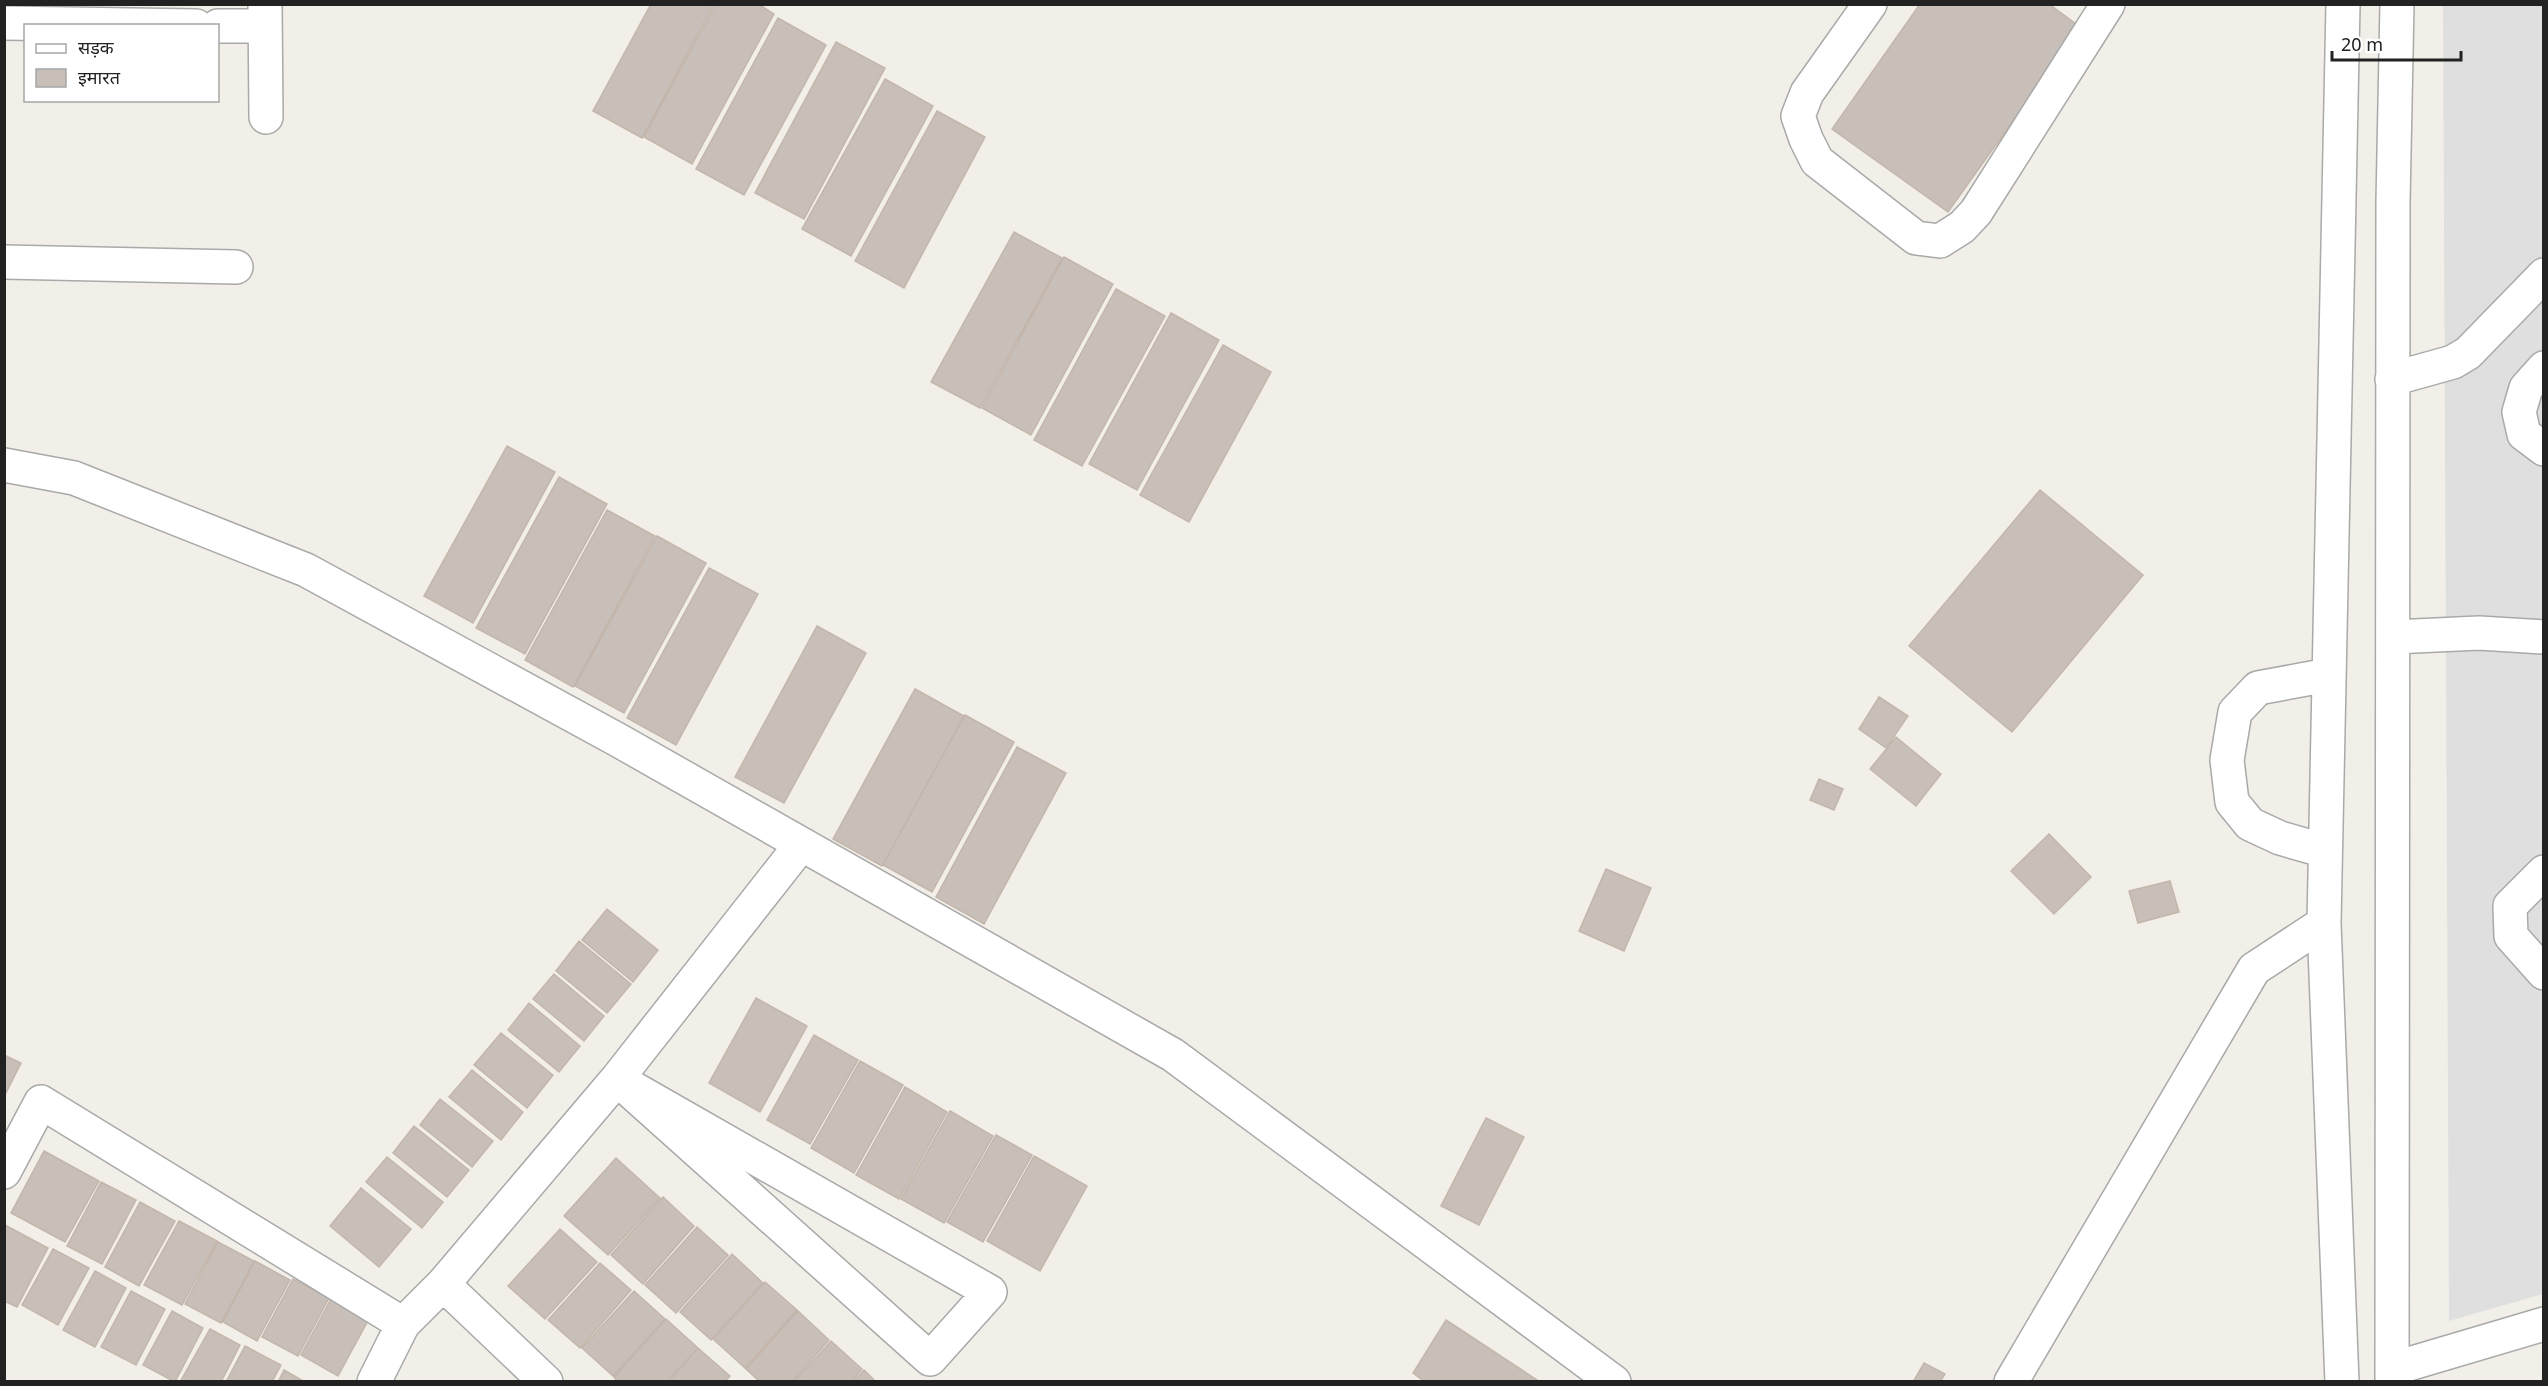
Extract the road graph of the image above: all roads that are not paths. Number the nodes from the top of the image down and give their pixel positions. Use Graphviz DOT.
graph roads {
  1 [pos="1870,4"];
  2 [pos="2108,4"];
  3 [pos="2343,4"];
  4 [pos="2397,4"];
  5 [pos="265,15"];
  6 [pos="4,23"];
  7 [pos="68,24"];
  8 [pos="219,26"];
  9 [pos="266,117"];
  10 [pos="4,262"];
  11 [pos="236,267"];
  12 [pos="2544,275"];
  13 [pos="2544,368"];
  14 [pos="2392,379"];
  15 [pos="2544,449"];
  16 [pos="4,465"];
  17 [pos="2392,637"];
  18 [pos="2544,637"];
  19 [pos="2328,675"];
  20 [pos="800,846"];
  21 [pos="2325,851"];
  22 [pos="2544,872"];
  23 [pos="2324,923"];
  24 [pos="2544,973"];
  25 [pos="617,1079"];
  26 [pos="4,1172"];
  27 [pos="443,1284"];
  28 [pos="403,1324"];
  29 [pos="2544,1324"];
  30 [pos="2392,1375"];
  31 [pos="382,1379"];
  32 [pos="546,1382"];
  33 [pos="1614,1382"];
  34 [pos="2011,1382"];
  35 [pos="2342,1382"];
  1 -- 2 [label="street"];
  3 -- 19 [label="street"];
  4 -- 14 [label="street"];
  5 -- 8 [label="street"];
  5 -- 9 [label="street"];
  6 -- 7 [label="street"];
  10 -- 11 [label="street"];
  12 -- 14 [label="street"];
  13 -- 15 [label="street"];
  14 -- 17 [label="street"];
  16 -- 20 [label="street"];
  17 -- 18 [label="street"];
  17 -- 30 [label="street"];
  19 -- 21 [label="street"];
  19 -- 21 [label="street"];
  20 -- 25 [label="street"];
  20 -- 33 [label="street"];
  21 -- 23 [label="street"];
  22 -- 24 [label="street"];
  23 -- 34 [label="street"];
  23 -- 35 [label="street"];
  25 -- 25 [label="street"];
  25 -- 27 [label="street"];
  26 -- 28 [label="street"];
  27 -- 28 [label="street"];
  27 -- 32 [label="street"];
  28 -- 31 [label="street"];
  29 -- 30 [label="street"];
}
